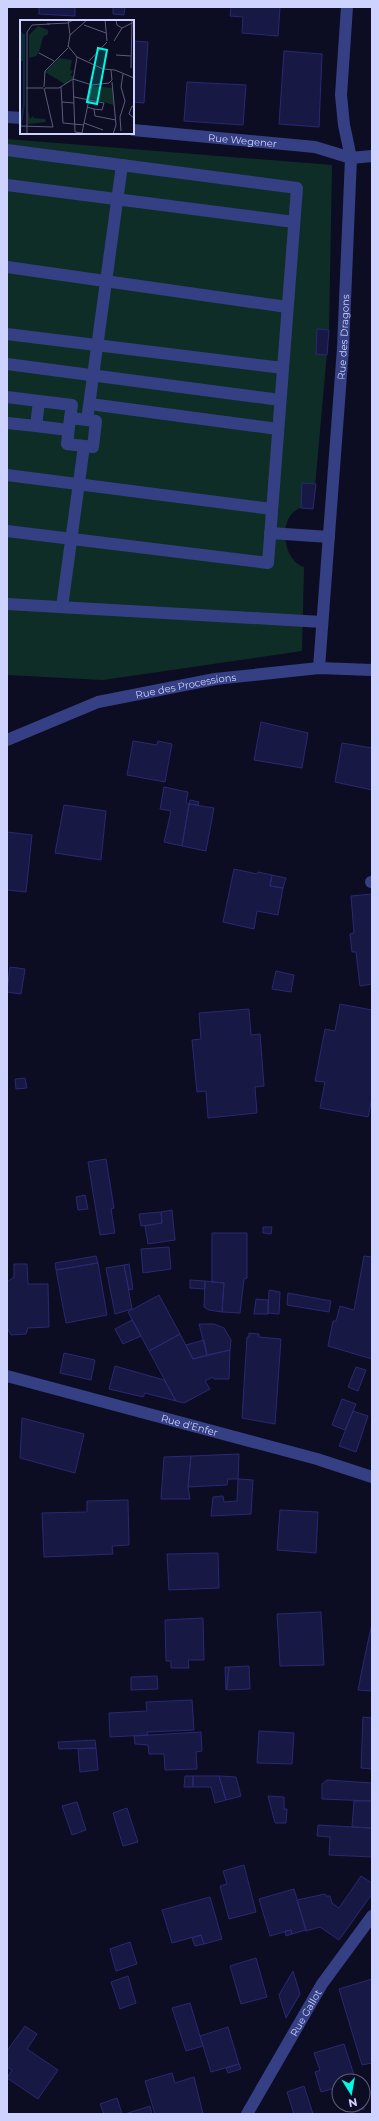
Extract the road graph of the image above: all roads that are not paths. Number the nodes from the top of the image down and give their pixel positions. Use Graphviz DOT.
graph roads {
  1 [pos="346,7"];
  2 [pos="7,117"];
  3 [pos="20,118"];
  4 [pos="134,130"];
  5 [pos="7,150"];
  6 [pos="372,156"];
  7 [pos="350,158"];
  8 [pos="122,165"];
  9 [pos="7,185"];
  10 [pos="117,199"];
  11 [pos="294,222"];
  12 [pos="7,267"];
  13 [pos="106,281"];
  14 [pos="287,307"];
  15 [pos="7,334"];
  16 [pos="97,345"];
  17 [pos="7,364"];
  18 [pos="283,368"];
  19 [pos="93,376"];
  20 [pos="7,397"];
  21 [pos="280,400"];
  22 [pos="39,401"];
  23 [pos="90,404"];
  24 [pos="70,418"];
  25 [pos="87,420"];
  26 [pos="7,423"];
  27 [pos="36,426"];
  28 [pos="278,429"];
  29 [pos="68,430"];
  30 [pos="84,446"];
  31 [pos="7,475"];
  32 [pos="78,484"];
  33 [pos="272,508"];
  34 [pos="7,531"];
  35 [pos="270,533"];
  36 [pos="328,537"];
  37 [pos="71,539"];
  38 [pos="7,604"];
  39 [pos="62,607"];
  40 [pos="322,622"];
  41 [pos="319,668"];
  42 [pos="372,670"];
  43 [pos="7,740"];
  44 [pos="7,1376"];
  45 [pos="372,1477"];
  46 [pos="372,1916"];
  47 [pos="247,2114"];
  1 -- 7 [label="street, Rue des Dragons"];
  2 -- 3 [label="street"];
  4 -- 7 [label="street, Rue Wegener"];
  5 -- 8 [label="street"];
  6 -- 7 [label="street"];
  7 -- 36 [label="street, Rue des Dragons"];
  8 -- 10 [label="street"];
  8 -- 11 [label="street"];
  9 -- 10 [label="street"];
  10 -- 11 [label="street"];
  10 -- 13 [label="street"];
  11 -- 14 [label="street"];
  12 -- 13 [label="street"];
  13 -- 14 [label="street"];
  13 -- 16 [label="street"];
  14 -- 18 [label="street"];
  15 -- 16 [label="street"];
  16 -- 18 [label="street"];
  16 -- 19 [label="street"];
  17 -- 19 [label="street"];
  18 -- 21 [label="street"];
  19 -- 21 [label="street"];
  19 -- 23 [label="street"];
  20 -- 22 [label="street"];
  21 -- 28 [label="street"];
  22 -- 24 [label="street"];
  22 -- 27 [label="street"];
  23 -- 25 [label="street"];
  23 -- 28 [label="street"];
  24 -- 25 [label="street"];
  24 -- 29 [label="street"];
  25 -- 30 [label="street"];
  26 -- 27 [label="street"];
  27 -- 29 [label="street"];
  28 -- 33 [label="street"];
  29 -- 30 [label="street"];
  30 -- 32 [label="street"];
  31 -- 32 [label="street"];
  32 -- 33 [label="street"];
  32 -- 37 [label="street"];
  33 -- 35 [label="street"];
  34 -- 37 [label="street"];
  35 -- 36 [label="street"];
  35 -- 37 [label="street"];
  36 -- 40 [label="street, Rue des Dragons"];
  37 -- 39 [label="street"];
  38 -- 39 [label="street"];
  39 -- 40 [label="street"];
  40 -- 41 [label="street, Rue des Dragons"];
  41 -- 42 [label="street, Rue des Processions"];
  41 -- 43 [label="street, Rue des Processions"];
  44 -- 45 [label="street, Rue d'Enfer"];
  46 -- 47 [label="street, Rue Gallot"];
}
